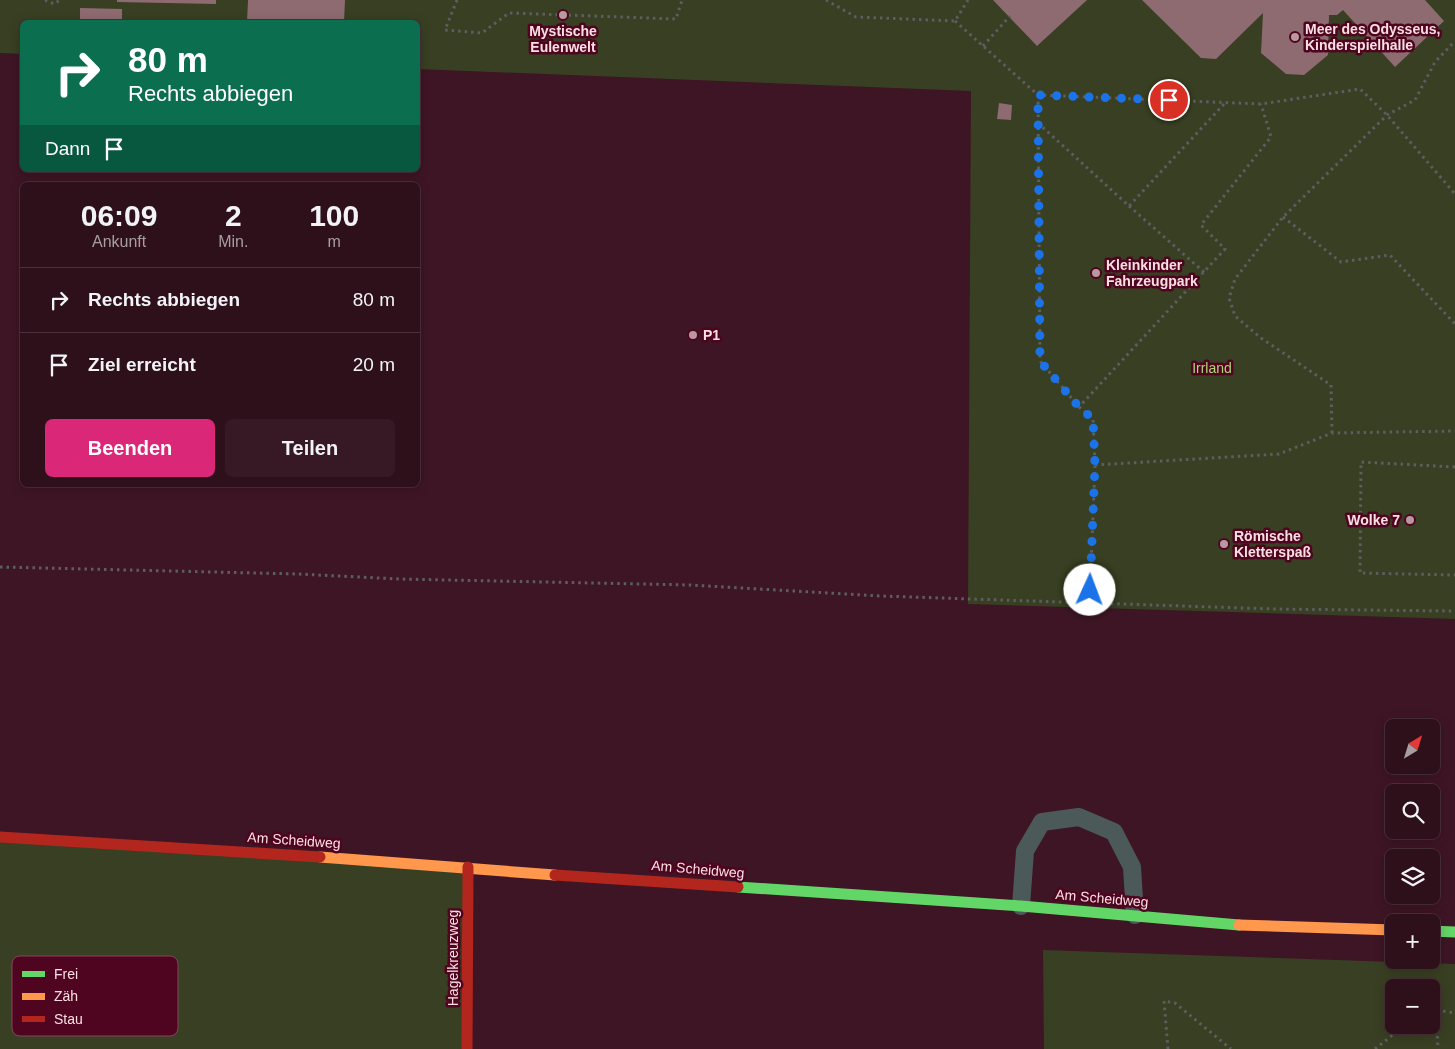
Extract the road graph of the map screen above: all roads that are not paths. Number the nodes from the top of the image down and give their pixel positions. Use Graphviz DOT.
graph roads {
  1 [pos="0,837"];
  2 [pos="468,867"];
  3 [pos="1021,906"];
  4 [pos="1135,916"];
  5 [pos="1385,930"];
  6 [pos="1440,931"];
  7 [pos="1455,932"];
  8 [pos="467,1049"];
  1 -- 2 [label="street, Am Scheidweg"];
  2 -- 3 [label="street, Am Scheidweg"];
  2 -- 8 [label="street, Hagelkreuzweg"];
  3 -- 4 [label="street, Am Scheidweg"];
  3 -- 4 [label="lane"];
  4 -- 5 [label="street, Am Scheidweg"];
  6 -- 7 [label="street"];
}
